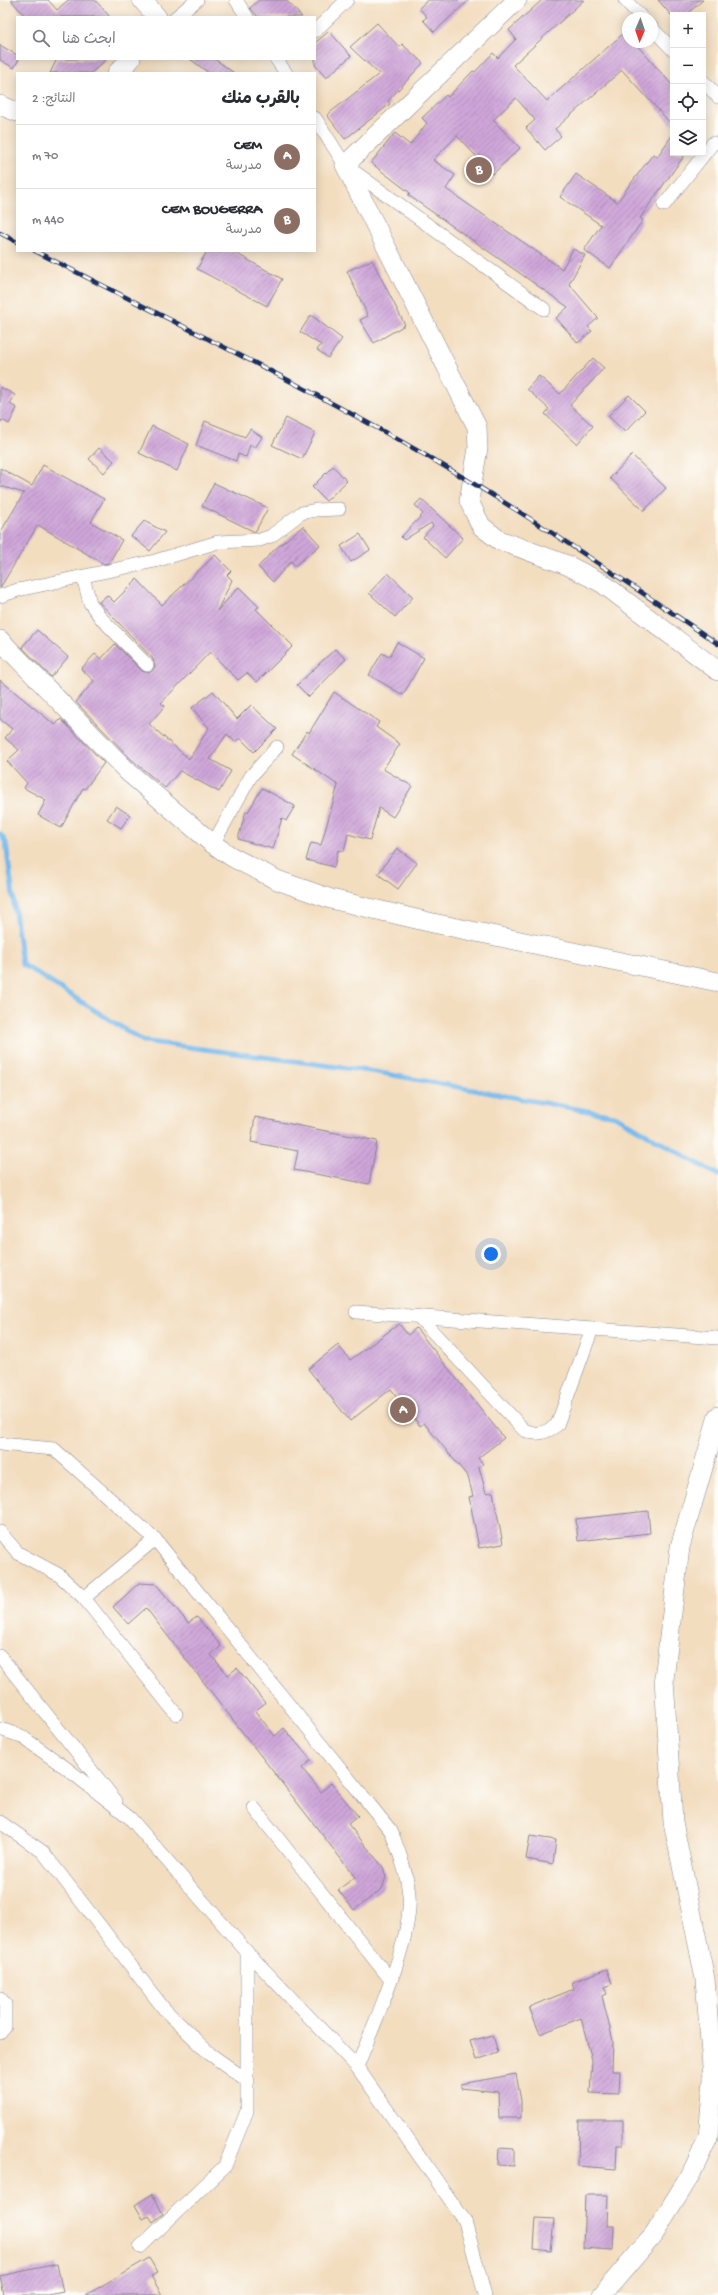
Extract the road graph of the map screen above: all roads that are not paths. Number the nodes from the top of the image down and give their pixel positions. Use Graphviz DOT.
graph roads {
  1 [pos="142,0"];
  2 [pos="197,0"];
  3 [pos="236,0"];
  4 [pos="347,0"];
  5 [pos="517,0"];
  6 [pos="625,0"];
  7 [pos="636,12"];
  8 [pos="156,16"];
  9 [pos="177,16"];
  10 [pos="247,16"];
  11 [pos="316,30"];
  12 [pos="658,34"];
  13 [pos="671,48"];
  14 [pos="130,60"];
  15 [pos="118,72"];
  16 [pos="706,84"];
  17 [pos="718,97"];
  18 [pos="0,105"];
  19 [pos="16,112"];
  20 [pos="316,120"];
  21 [pos="716,143"];
  22 [pos="345,164"];
  23 [pos="664,205"];
  24 [pos="544,309"];
  25 [pos="339,509"];
  26 [pos="83,577"];
  27 [pos="0,596"];
  28 [pos="0,640"];
  29 [pos="147,665"];
  30 [pos="718,671"];
  31 [pos="277,747"];
  32 [pos="213,844"];
  33 [pos="718,982"];
  34 [pos="356,1312"];
  35 [pos="419,1317"];
  36 [pos="592,1329"];
  37 [pos="718,1338"];
  38 [pos="718,1416"];
  39 [pos="0,1444"];
  40 [pos="0,1532"];
  41 [pos="155,1539"];
  42 [pos="84,1598"];
  43 [pos="0,1656"];
  44 [pos="176,1714"];
  45 [pos="0,1729"];
  46 [pos="254,1808"];
  47 [pos="130,1818"];
  48 [pos="0,1822"];
  49 [pos="247,1952"];
  50 [pos="702,1965"];
  51 [pos="390,1979"];
  52 [pos="0,1998"];
  53 [pos="718,2019"];
  54 [pos="0,2032"];
  55 [pos="357,2067"];
  56 [pos="248,2081"];
  57 [pos="140,2247"];
  58 [pos="485,2295"];
  59 [pos="602,2295"];
  1 -- 8 [label="main road"];
  2 -- 9 [label="street"];
  3 -- 10 [label="street"];
  4 -- 11 [label="street"];
  5 -- 22 [label="main road"];
  6 -- 7 [label="street"];
  12 -- 13 [label="street"];
  14 -- 15 [label="main road"];
  16 -- 17 [label="street"];
  18 -- 19 [label="main road"];
  20 -- 22 [label="street"];
  21 -- 23 [label="street"];
  22 -- 24 [label="street"];
  22 -- 30 [label="main road"];
  25 -- 26 [label="street"];
  26 -- 27 [label="street"];
  26 -- 29 [label="street"];
  28 -- 32 [label="main road"];
  31 -- 32 [label="street"];
  32 -- 33 [label="main road"];
  34 -- 35 [label="street"];
  35 -- 36 [label="street"];
  35 -- 36 [label="street"];
  36 -- 37 [label="street"];
  38 -- 50 [label="main road"];
  39 -- 41 [label="street"];
  40 -- 42 [label="street"];
  41 -- 42 [label="street"];
  41 -- 51 [label="street"];
  42 -- 44 [label="street"];
  43 -- 47 [label="street"];
  45 -- 47 [label="street"];
  46 -- 51 [label="street"];
  47 -- 49 [label="street"];
  48 -- 56 [label="street"];
  49 -- 55 [label="street"];
  49 -- 56 [label="street"];
  50 -- 53 [label="street"];
  50 -- 59 [label="main road"];
  51 -- 55 [label="street"];
  52 -- 54 [label="street"];
  55 -- 58 [label="street"];
  56 -- 57 [label="street"];
}
